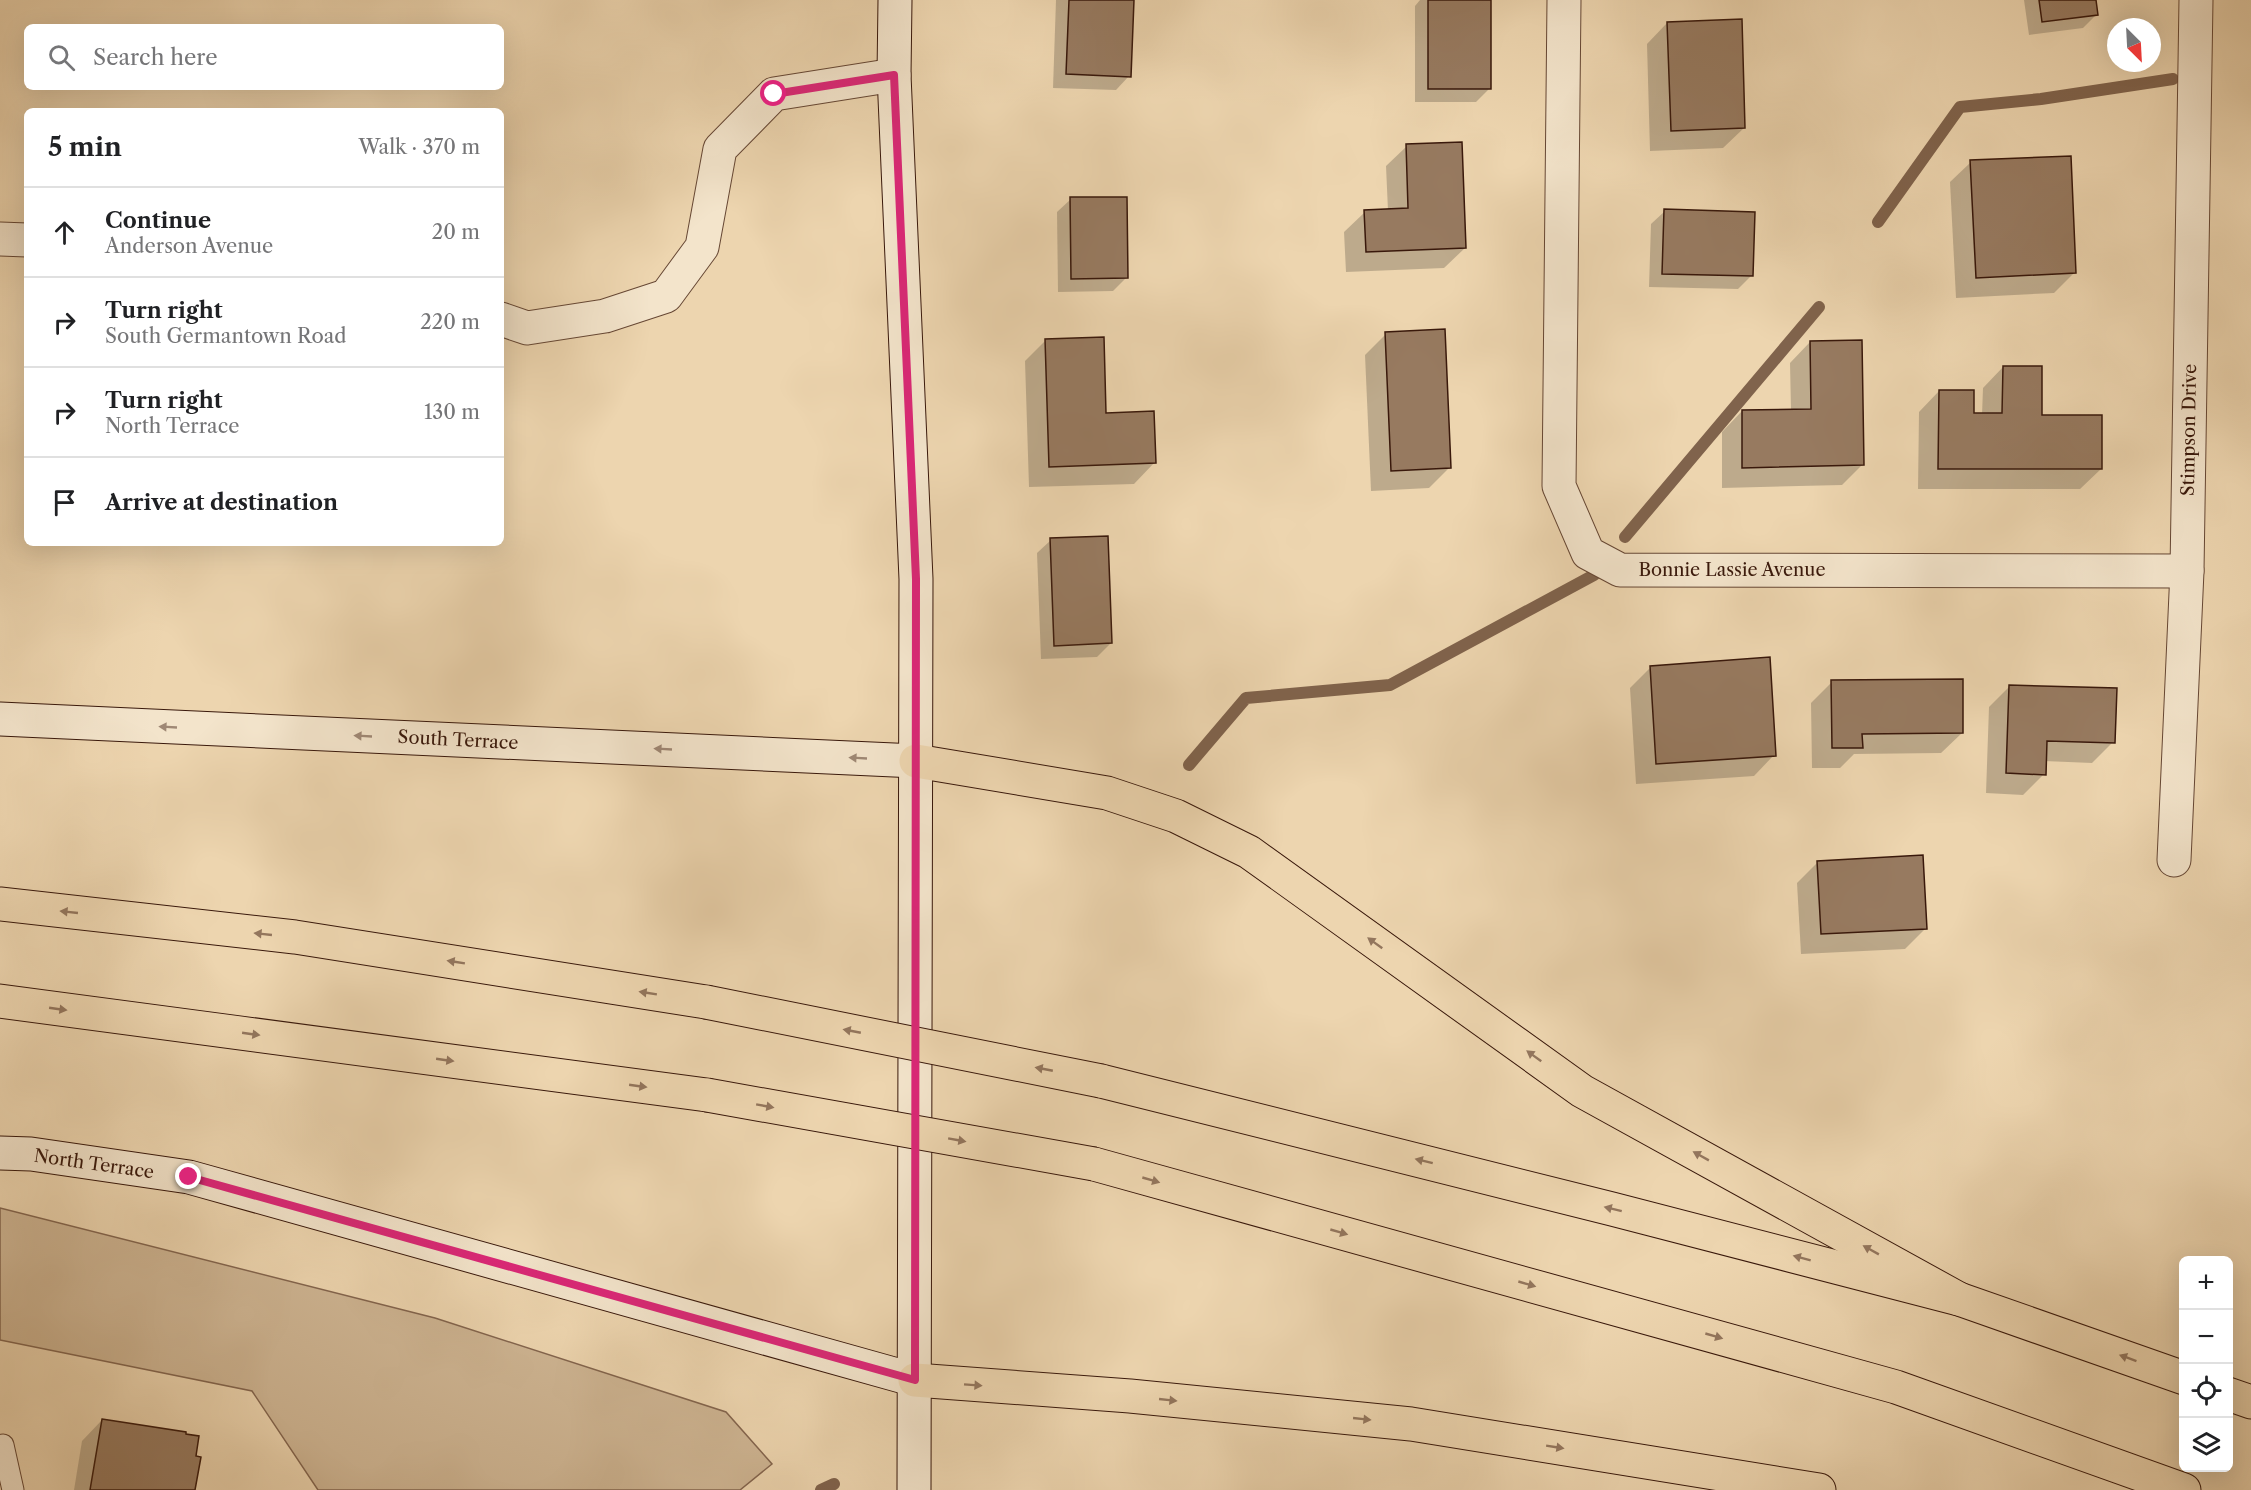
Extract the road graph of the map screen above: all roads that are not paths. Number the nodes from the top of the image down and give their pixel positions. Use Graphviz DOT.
graph roads {
  1 [pos="895,0"];
  2 [pos="1564,0"];
  3 [pos="2196,0"];
  4 [pos="894,75"];
  5 [pos="0,238"];
  6 [pos="24,240"];
  7 [pos="504,320"];
  8 [pos="2187,571"];
  9 [pos="0,719"];
  10 [pos="916,760"];
  11 [pos="2174,860"];
  12 [pos="0,904"];
  13 [pos="0,1001"];
  14 [pos="0,1153"];
  15 [pos="1959,1299"];
  16 [pos="2179,1376"];
  17 [pos="915,1380"];
  18 [pos="2233,1395"];
  19 [pos="2251,1402"];
  20 [pos="3,1445"];
  21 [pos="13,1490"];
  22 [pos="914,1490"];
  23 [pos="1819,1490"];
  24 [pos="2184,1490"];
  1 -- 4 [label="street"];
  2 -- 8 [label="street, Bonnie Lassie Avenue"];
  3 -- 8 [label="street, Stimpson Drive"];
  4 -- 7 [label="street"];
  4 -- 10 [label="street"];
  5 -- 6 [label="street"];
  8 -- 11 [label="street, Stimpson Drive"];
  10 -- 9 [label="street, South Terrace, one-way"];
  15 -- 10 [label="highway, one-way"];
  10 -- 17 [label="street"];
  15 -- 12 [label="highway, one-way, bridge"];
  13 -- 24 [label="highway, one-way, bridge"];
  14 -- 17 [label="street, North Terrace"];
  16 -- 15 [label="highway, one-way"];
  17 -- 22 [label="street"];
  17 -- 23 [label="highway, one-way"];
  18 -- 19 [label="highway"];
  20 -- 21 [label="lane"];
}
